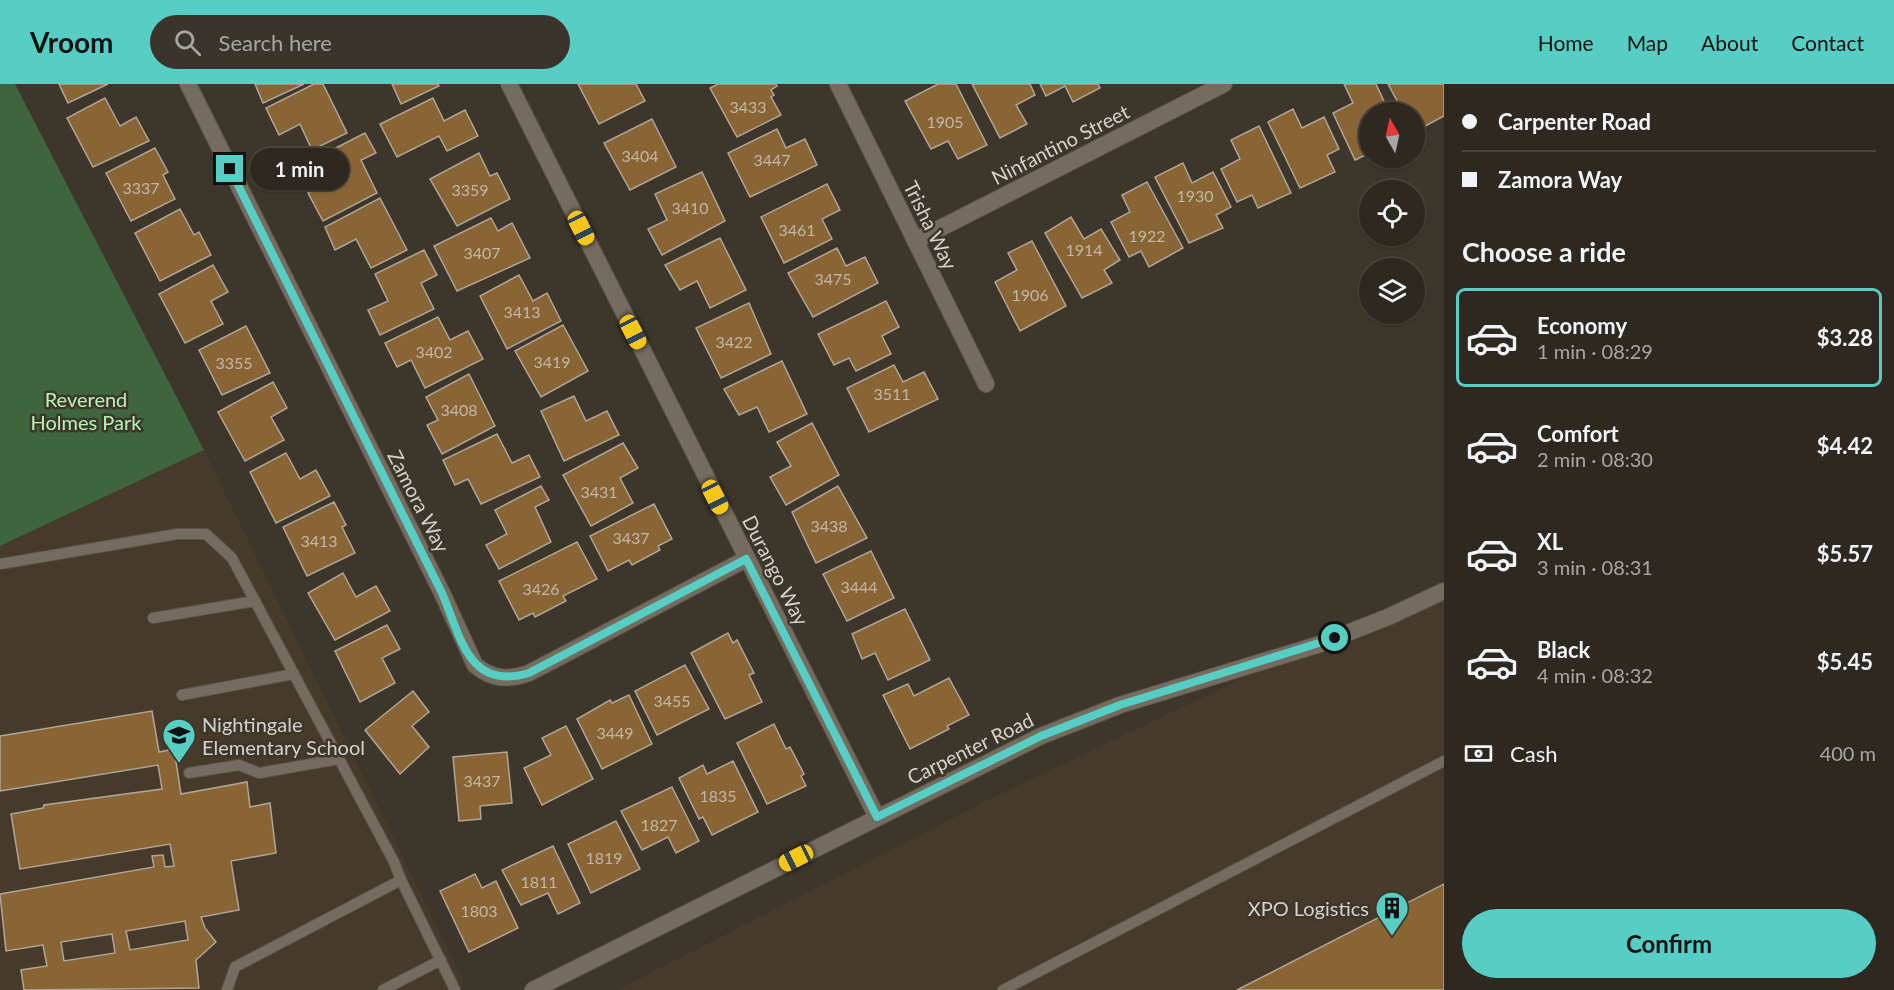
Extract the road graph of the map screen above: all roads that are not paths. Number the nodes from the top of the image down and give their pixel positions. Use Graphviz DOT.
graph roads {
  1 [pos="188,84"];
  2 [pos="509,84"];
  3 [pos="838,84"];
  4 [pos="1224,84"];
  5 [pos="915,241"];
  6 [pos="986,384"];
  7 [pos="746,559"];
  8 [pos="0,564"];
  9 [pos="1444,591"];
  10 [pos="255,602"];
  11 [pos="153,618"];
  12 [pos="294,674"];
  13 [pos="182,695"];
  14 [pos="339,759"];
  15 [pos="1444,761"];
  16 [pos="189,773"];
  17 [pos="877,817"];
  18 [pos="401,880"];
  19 [pos="441,960"];
  20 [pos="227,990"];
  21 [pos="383,990"];
  22 [pos="455,990"];
  23 [pos="533,990"];
  24 [pos="1003,990"];
  1 -- 7 [label="street, Zamora Way"];
  2 -- 7 [label="street, Durango Way"];
  3 -- 5 [label="street, Trisha Way"];
  4 -- 5 [label="street, Ninfantino Street"];
  5 -- 6 [label="street, Trisha Way"];
  7 -- 17 [label="street, Durango Way"];
  8 -- 10 [label="lane"];
  9 -- 17 [label="street, Carpenter Road"];
  10 -- 11 [label="lane"];
  10 -- 12 [label="lane"];
  12 -- 13 [label="lane"];
  12 -- 14 [label="lane"];
  14 -- 16 [label="lane"];
  14 -- 18 [label="lane"];
  15 -- 24 [label="lane"];
  17 -- 23 [label="street, Carpenter Road"];
  18 -- 19 [label="lane"];
  18 -- 20 [label="lane"];
  19 -- 21 [label="lane"];
  19 -- 22 [label="lane"];
}
